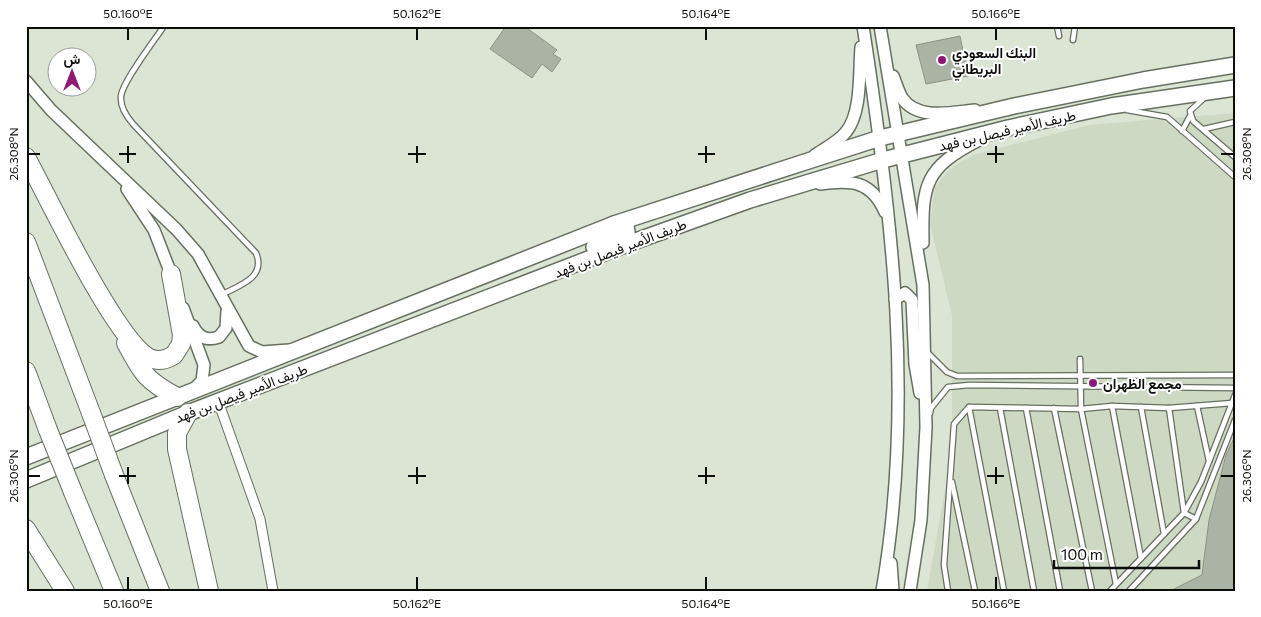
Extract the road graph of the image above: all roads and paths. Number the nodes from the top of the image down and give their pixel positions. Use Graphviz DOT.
graph roads {
  1 [pos="164,26"];
  2 [pos="880,26"];
  3 [pos="1057,26"];
  4 [pos="1075,26"];
  5 [pos="863,27"];
  6 [pos="1059,36"];
  7 [pos="1073,40"];
  8 [pos="886,62"];
  9 [pos="1235,65"];
  10 [pos="26,81"];
  11 [pos="1235,89"];
  12 [pos="1014,106"];
  13 [pos="1111,106"];
  14 [pos="1190,116"];
  15 [pos="1235,122"];
  16 [pos="1204,129"];
  17 [pos="996,131"];
  18 [pos="1182,131"];
  19 [pos="898,133"];
  20 [pos="880,138"];
  21 [pos="902,155"];
  22 [pos="26,156"];
  23 [pos="1235,157"];
  24 [pos="883,160"];
  25 [pos="805,162"];
  26 [pos="118,175"];
  27 [pos="1235,177"];
  28 [pos="788,189"];
  29 [pos="614,224"];
  30 [pos="890,224"];
  31 [pos="26,242"];
  32 [pos="172,274"];
  33 [pos="923,284"];
  34 [pos="221,295"];
  35 [pos="896,299"];
  36 [pos="478,303"];
  37 [pos="226,307"];
  38 [pos="184,309"];
  39 [pos="110,311"];
  40 [pos="293,349"];
  41 [pos="925,350"];
  42 [pos="1080,359"];
  43 [pos="26,371"];
  44 [pos="1081,375"];
  45 [pos="1235,375"];
  46 [pos="1079,386"];
  47 [pos="1235,388"];
  48 [pos="185,393"];
  49 [pos="1235,395"];
  50 [pos="218,401"];
  51 [pos="1232,403"];
  52 [pos="1112,406"];
  53 [pos="1197,406"];
  54 [pos="1141,407"];
  55 [pos="969,408"];
  56 [pos="1000,408"];
  57 [pos="1026,408"];
  58 [pos="1054,408"];
  59 [pos="1169,408"];
  60 [pos="1081,409"];
  61 [pos="188,413"];
  62 [pos="1235,420"];
  63 [pos="926,427"];
  64 [pos="26,457"];
  65 [pos="1209,462"];
  66 [pos="950,475"];
  67 [pos="26,480"];
  68 [pos="1184,513"];
  69 [pos="1196,519"];
  70 [pos="26,529"];
  71 [pos="1164,534"];
  72 [pos="890,546"];
  73 [pos="1141,558"];
  74 [pos="1116,584"];
  75 [pos="65,591"];
  76 [pos="114,591"];
  77 [pos="160,591"];
  78 [pos="209,591"];
  79 [pos="273,591"];
  80 [pos="882,591"];
  81 [pos="893,591"];
  82 [pos="910,591"];
  83 [pos="948,591"];
  84 [pos="975,591"];
  85 [pos="1004,591"];
  86 [pos="1034,591"];
  87 [pos="1060,591"];
  88 [pos="1092,591"];
  89 [pos="1110,591"];
  90 [pos="1129,591"];
  1 -- 34 [label="lane"];
  2 -- 8 [label="street"];
  3 -- 6 [label="lane"];
  4 -- 7 [label="lane"];
  5 -- 20 [label="street"];
  5 -- 25 [label="street"];
  8 -- 12 [label="street"];
  8 -- 19 [label="street"];
  9 -- 12 [label="main road, طريف الأمير فيصل بن فهد"];
  10 -- 26 [label="street"];
  11 -- 13 [label="main road, طريف الأمير فيصل بن فهد"];
  11 -- 14 [label="lane"];
  12 -- 19 [label="main road, طريف الأمير فيصل بن فهد"];
  13 -- 17 [label="main road, طريف الأمير فيصل بن فهد"];
  13 -- 18 [label="lane"];
  14 -- 16 [label="lane"];
  14 -- 18 [label="lane"];
  15 -- 16 [label="lane"];
  16 -- 23 [label="lane"];
  17 -- 21 [label="main road, طريف الأمير فيصل بن فهد"];
  17 -- 33 [label="street"];
  18 -- 27 [label="lane"];
  19 -- 20 [label="main road, طريف الأمير فيصل بن فهد"];
  19 -- 21 [label="street"];
  20 -- 24 [label="street"];
  20 -- 25 [label="main road, طريف الأمير فيصل بن فهد"];
  21 -- 24 [label="main road, طريف الأمير فيصل بن فهد"];
  21 -- 33 [label="street"];
  22 -- 39 [label="highway"];
  24 -- 28 [label="main road, طريف الأمير فيصل بن فهد"];
  24 -- 30 [label="street"];
  25 -- 29 [label="main road, طريف الأمير فيصل بن فهد"];
  26 -- 32 [label="street"];
  26 -- 34 [label="street"];
  28 -- 30 [label="street"];
  28 -- 36 [label="main road, طريف الأمير فيصل بن فهد"];
  29 -- 36 [label="main road"];
  29 -- 40 [label="main road, طريف الأمير فيصل بن فهد"];
  30 -- 35 [label="street"];
  31 -- 77 [label="highway, bridge"];
  32 -- 38 [label="street"];
  32 -- 39 [label="highway"];
  33 -- 41 [label="street"];
  34 -- 37 [label="street"];
  35 -- 63 [label="street"];
  35 -- 72 [label="street"];
  36 -- 50 [label="main road, طريف الأمير فيصل بن فهد"];
  37 -- 38 [label="street"];
  37 -- 40 [label="street"];
  38 -- 48 [label="street"];
  39 -- 48 [label="highway"];
  40 -- 48 [label="main road, طريف الأمير فيصل بن فهد"];
  41 -- 44 [label="lane"];
  41 -- 63 [label="street"];
  42 -- 44 [label="lane"];
  43 -- 76 [label="highway, bridge"];
  44 -- 45 [label="lane"];
  44 -- 46 [label="lane"];
  46 -- 47 [label="lane"];
  46 -- 60 [label="lane"];
  46 -- 63 [label="lane"];
  48 -- 64 [label="main road, طريف الأمير فيصل بن فهد"];
  49 -- 51 [label="lane"];
  50 -- 61 [label="main road, طريف الأمير فيصل بن فهد"];
  50 -- 79 [label="street"];
  51 -- 53 [label="lane"];
  51 -- 65 [label="lane"];
  52 -- 54 [label="lane"];
  52 -- 60 [label="lane"];
  52 -- 73 [label="lane"];
  53 -- 59 [label="lane"];
  53 -- 65 [label="lane"];
  54 -- 59 [label="lane"];
  54 -- 71 [label="lane"];
  55 -- 56 [label="lane"];
  55 -- 66 [label="lane"];
  55 -- 85 [label="lane"];
  56 -- 57 [label="lane"];
  56 -- 86 [label="lane"];
  57 -- 58 [label="lane"];
  57 -- 87 [label="lane"];
  58 -- 60 [label="lane"];
  58 -- 88 [label="lane"];
  59 -- 68 [label="lane"];
  60 -- 74 [label="lane"];
  61 -- 67 [label="main road, طريف الأمير فيصل بن فهد"];
  61 -- 78 [label="highway"];
  62 -- 69 [label="lane"];
  63 -- 82 [label="street"];
  65 -- 68 [label="lane"];
  66 -- 83 [label="lane"];
  66 -- 84 [label="lane"];
  68 -- 69 [label="lane"];
  68 -- 71 [label="lane"];
  69 -- 90 [label="lane"];
  70 -- 75 [label="highway"];
  71 -- 73 [label="lane"];
  72 -- 80 [label="street"];
  72 -- 81 [label="street"];
  73 -- 74 [label="lane"];
  74 -- 89 [label="lane"];
}
